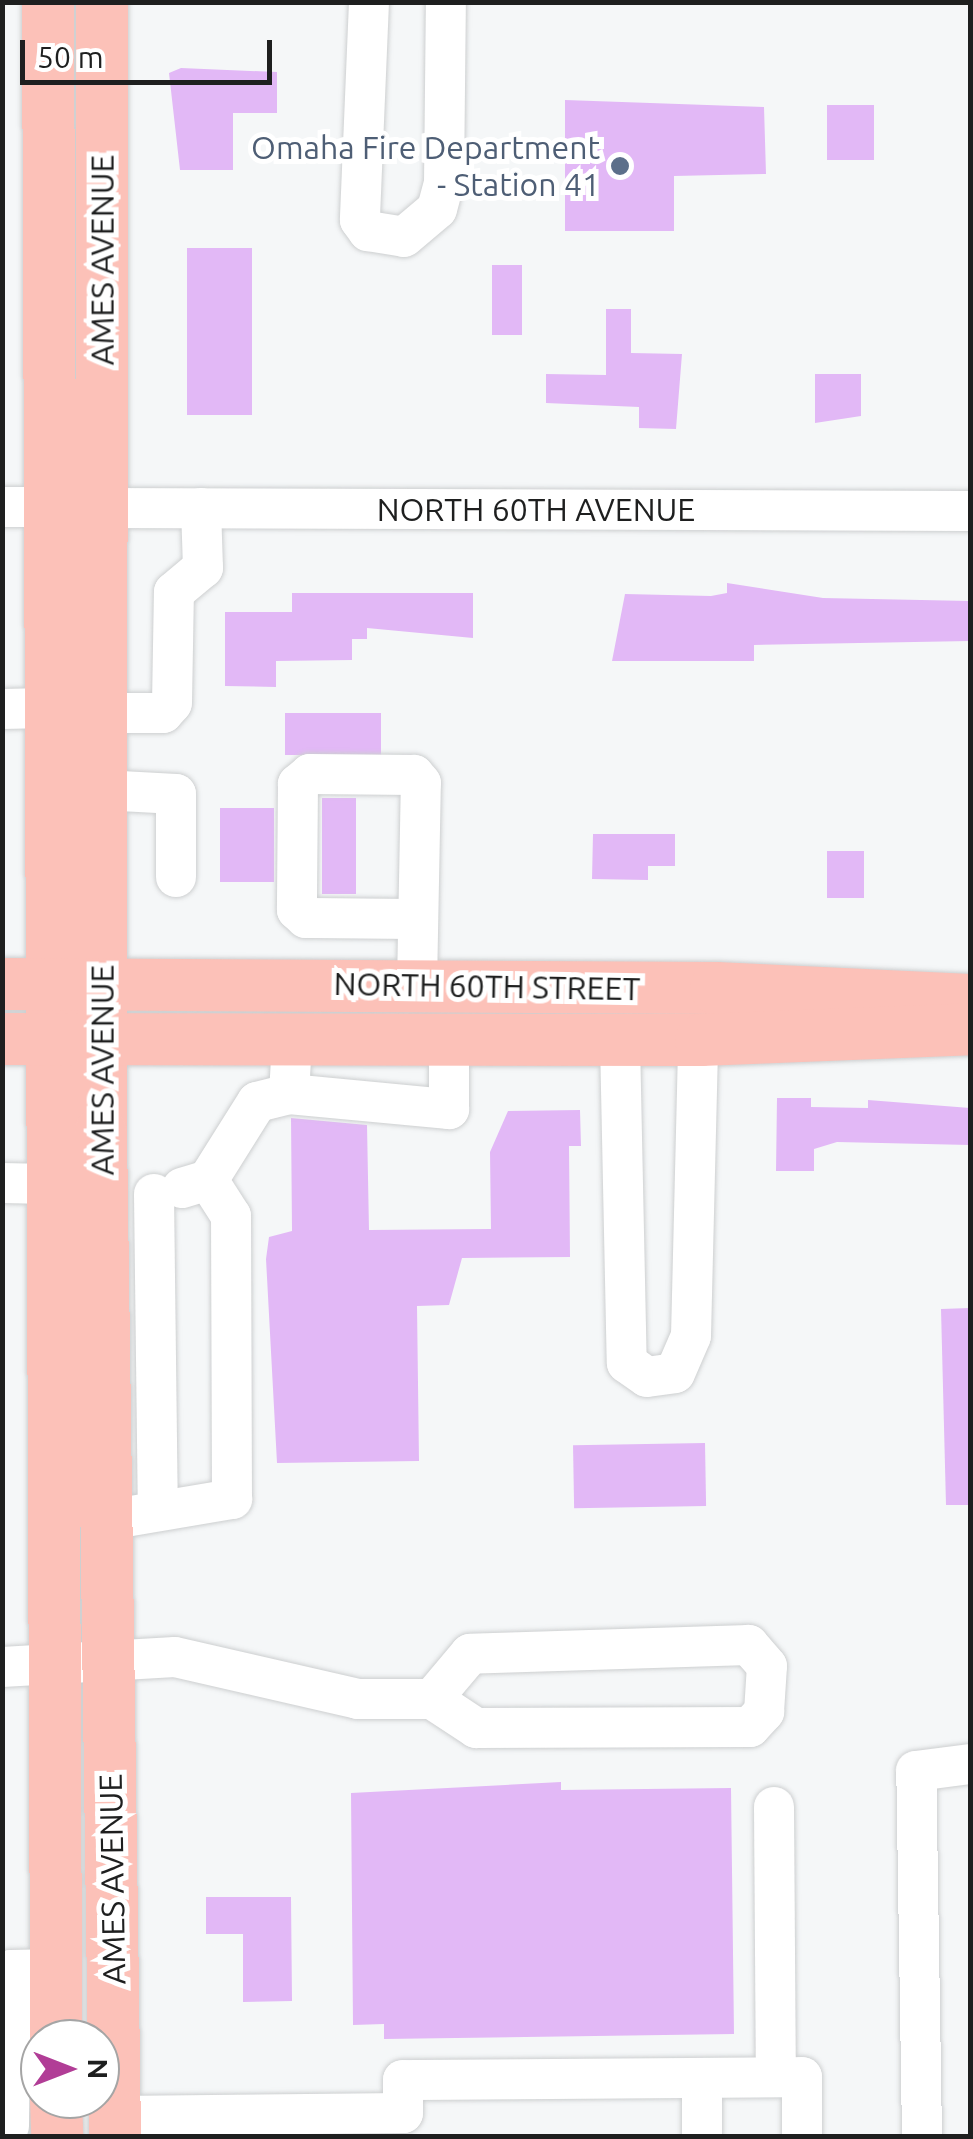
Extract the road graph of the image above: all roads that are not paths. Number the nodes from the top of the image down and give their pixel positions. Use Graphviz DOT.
graph roads {
  1 [pos="48,2"];
  2 [pos="102,2"];
  3 [pos="368,2"];
  4 [pos="446,2"];
  5 [pos="25,507"];
  6 [pos="102,508"];
  7 [pos="201,508"];
  8 [pos="970,511"];
  9 [pos="25,709"];
  10 [pos="102,713"];
  11 [pos="102,790"];
  12 [pos="176,877"];
  13 [pos="418,919"];
  14 [pos="102,983"];
  15 [pos="26,984"];
  16 [pos="417,984"];
  17 [pos="970,1000"];
  18 [pos="970,1029"];
  19 [pos="26,1039"];
  20 [pos="102,1040"];
  21 [pos="698,1040"];
  22 [pos="620,1041"];
  23 [pos="292,1042"];
  24 [pos="449,1042"];
  25 [pos="290,1094"];
  26 [pos="208,1180"];
  27 [pos="26,1183"];
  28 [pos="154,1194"];
  29 [pos="103,1198"];
  30 [pos="158,1508"];
  31 [pos="108,1520"];
  32 [pos="110,1660"];
  33 [pos="27,1665"];
  34 [pos="432,1699"];
  35 [pos="970,1764"];
  36 [pos="774,1807"];
  37 [pos="35,2019"];
  38 [pos="776,2077"];
  39 [pos="702,2078"];
  40 [pos="115,2126"];
  41 [pos="209,2126"];
  42 [pos="702,2136"];
  43 [pos="802,2136"];
  44 [pos="922,2136"];
  1 -- 5 [label="main road, AMES AVENUE"];
  2 -- 6 [label="main road, AMES AVENUE"];
  3 -- 4 [label="street"];
  5 -- 9 [label="main road, AMES AVENUE"];
  6 -- 7 [label="street, NORTH 60TH AVENUE"];
  6 -- 10 [label="main road, AMES AVENUE"];
  7 -- 8 [label="street, NORTH 60TH AVENUE"];
  7 -- 10 [label="street"];
  9 -- 15 [label="main road, AMES AVENUE"];
  10 -- 11 [label="main road, AMES AVENUE"];
  11 -- 12 [label="street"];
  11 -- 14 [label="main road, AMES AVENUE"];
  13 -- 13 [label="street"];
  13 -- 16 [label="street"];
  14 -- 15 [label="main road, NORTH 60TH STREET"];
  14 -- 16 [label="main road, NORTH 60TH STREET"];
  14 -- 20 [label="main road, AMES AVENUE"];
  15 -- 19 [label="main road, AMES AVENUE"];
  16 -- 17 [label="main road, NORTH 60TH STREET"];
  18 -- 21 [label="main road, NORTH 60TH STREET"];
  19 -- 20 [label="main road, NORTH 60TH STREET"];
  19 -- 27 [label="main road, AMES AVENUE"];
  20 -- 23 [label="main road, NORTH 60TH STREET"];
  20 -- 29 [label="main road, AMES AVENUE"];
  21 -- 22 [label="main road, NORTH 60TH STREET"];
  21 -- 22 [label="street"];
  22 -- 24 [label="main road, NORTH 60TH STREET"];
  23 -- 24 [label="main road, NORTH 60TH STREET"];
  23 -- 25 [label="street"];
  24 -- 25 [label="street"];
  25 -- 26 [label="street"];
  26 -- 28 [label="street"];
  26 -- 30 [label="street"];
  27 -- 33 [label="main road, AMES AVENUE"];
  28 -- 29 [label="street"];
  28 -- 30 [label="street"];
  29 -- 31 [label="main road, AMES AVENUE"];
  30 -- 31 [label="street"];
  31 -- 32 [label="main road, AMES AVENUE"];
  32 -- 33 [label="street"];
  32 -- 34 [label="street"];
  32 -- 40 [label="main road, AMES AVENUE"];
  33 -- 37 [label="main road, AMES AVENUE"];
  34 -- 34 [label="street"];
  35 -- 44 [label="street"];
  36 -- 38 [label="street"];
  38 -- 39 [label="street"];
  38 -- 43 [label="street"];
  39 -- 41 [label="street"];
  39 -- 42 [label="street"];
  40 -- 41 [label="street"];
}
